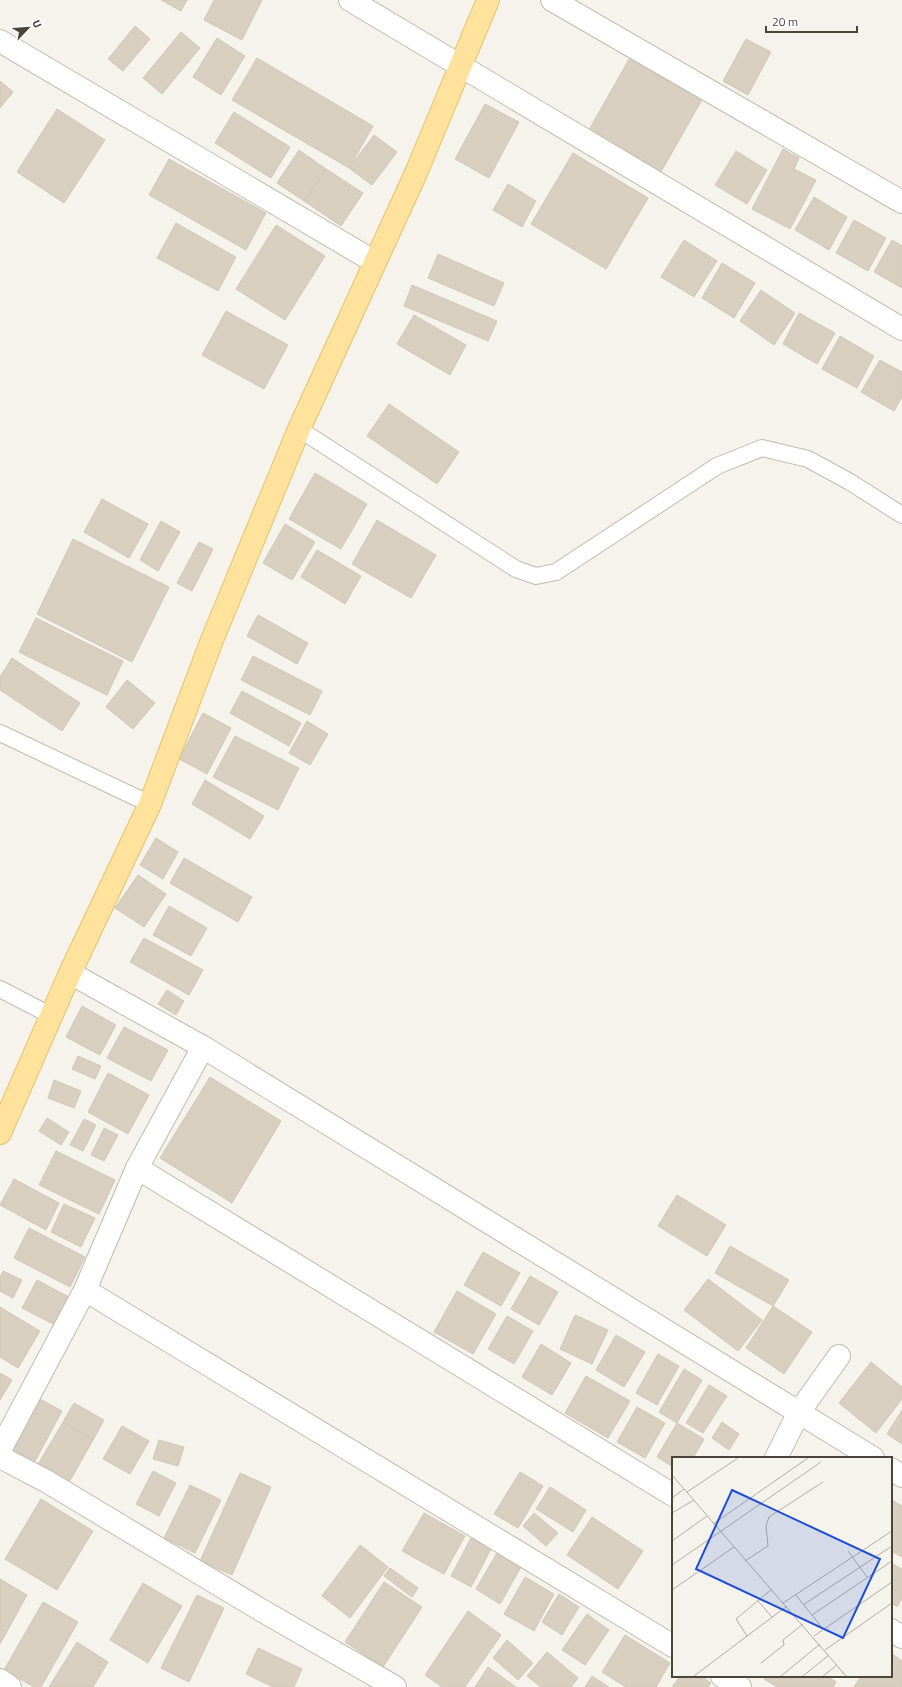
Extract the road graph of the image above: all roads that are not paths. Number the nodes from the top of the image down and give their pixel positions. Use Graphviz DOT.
graph roads {
  1 [pos="350,0"];
  2 [pos="488,0"];
  3 [pos="552,0"];
  4 [pos="0,41"];
  5 [pos="460,66"];
  6 [pos="902,202"];
  7 [pos="374,262"];
  8 [pos="902,329"];
  9 [pos="299,429"];
  10 [pos="902,515"];
  11 [pos="0,733"];
  12 [pos="150,804"];
  13 [pos="70,973"];
  14 [pos="0,989"];
  15 [pos="52,1016"];
  16 [pos="203,1047"];
  17 [pos="0,1133"];
  18 [pos="137,1168"];
  19 [pos="85,1290"];
  20 [pos="839,1356"];
  21 [pos="799,1412"];
  22 [pos="0,1450"];
  23 [pos="0,1457"];
  24 [pos="776,1457"];
  25 [pos="871,1457"];
  26 [pos="892,1470"];
  27 [pos="902,1476"];
  28 [pos="672,1494"];
  29 [pos="892,1631"];
  30 [pos="902,1637"];
  31 [pos="672,1645"];
  32 [pos="724,1677"];
  33 [pos="0,1680"];
  34 [pos="10,1687"];
  35 [pos="395,1687"];
  36 [pos="740,1687"];
  1 -- 5 [label="street"];
  2 -- 5 [label="main road"];
  3 -- 6 [label="street"];
  4 -- 7 [label="street"];
  5 -- 7 [label="main road"];
  5 -- 8 [label="street"];
  7 -- 9 [label="main road"];
  9 -- 10 [label="lane"];
  9 -- 12 [label="main road"];
  11 -- 12 [label="lane"];
  12 -- 13 [label="main road"];
  13 -- 15 [label="main road"];
  13 -- 16 [label="street"];
  14 -- 15 [label="lane"];
  15 -- 17 [label="main road"];
  16 -- 18 [label="street"];
  16 -- 21 [label="street"];
  18 -- 19 [label="street"];
  18 -- 28 [label="street"];
  19 -- 22 [label="street"];
  19 -- 31 [label="street"];
  20 -- 21 [label="street"];
  21 -- 24 [label="street"];
  21 -- 25 [label="street"];
  23 -- 35 [label="street"];
  26 -- 27 [label="street"];
  29 -- 30 [label="street"];
  32 -- 36 [label="street"];
  33 -- 34 [label="street"];
}
